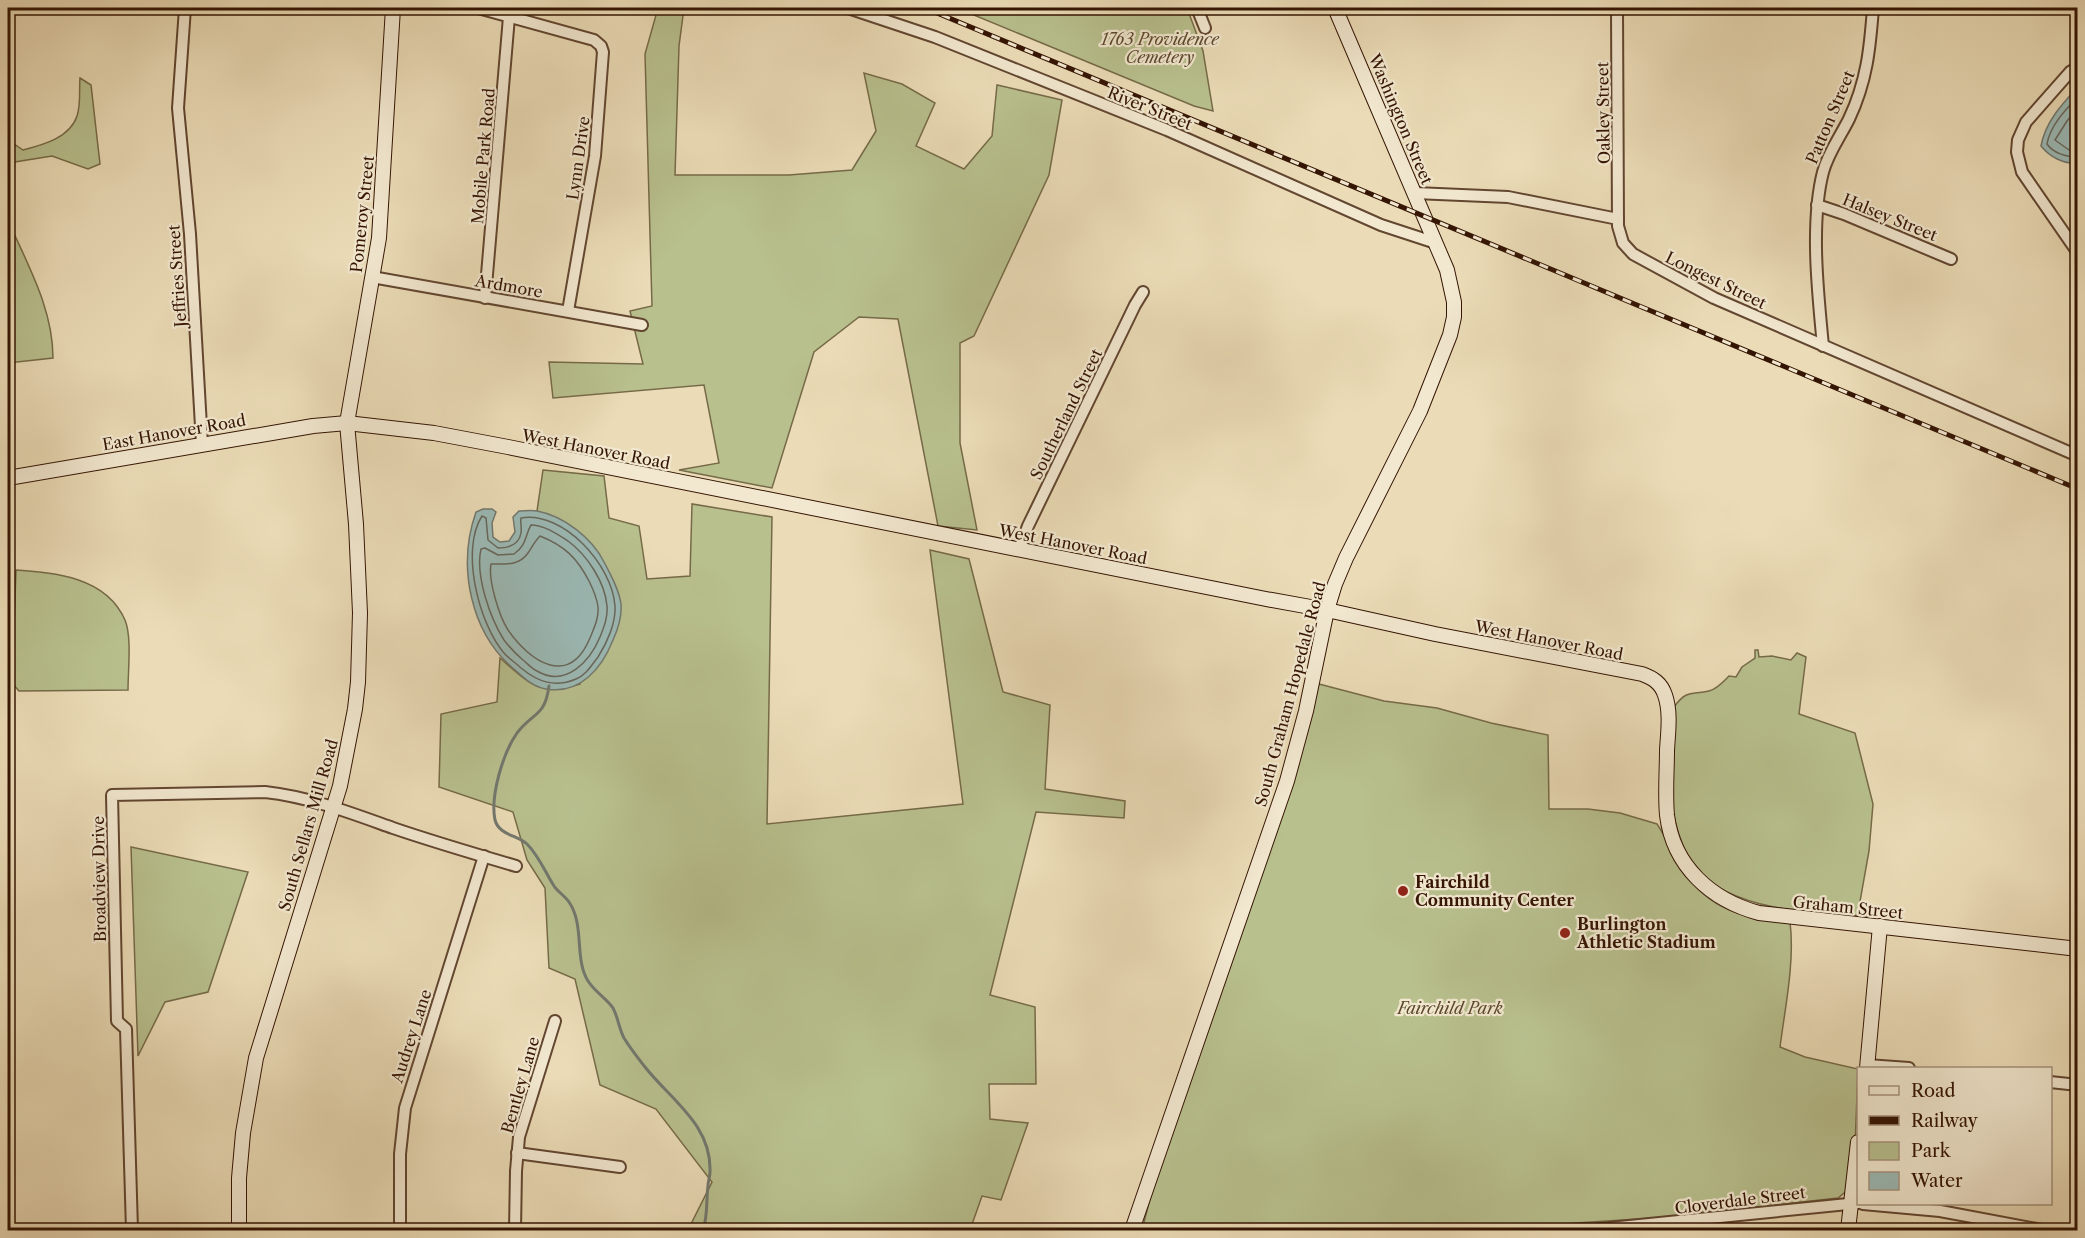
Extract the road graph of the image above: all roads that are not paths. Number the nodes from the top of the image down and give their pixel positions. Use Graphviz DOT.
graph roads {
  1 [pos="185,8"];
  2 [pos="393,8"];
  3 [pos="469,8"];
  4 [pos="848,8"];
  5 [pos="1197,8"];
  6 [pos="1335,8"];
  7 [pos="1617,8"];
  8 [pos="1873,8"];
  9 [pos="509,17"];
  10 [pos="1205,28"];
  11 [pos="2078,67"];
  12 [pos="1415,193"];
  13 [pos="1817,205"];
  14 [pos="1618,219"];
  15 [pos="1436,243"];
  16 [pos="2078,253"];
  17 [pos="1951,259"];
  18 [pos="372,277"];
  19 [pos="1143,292"];
  20 [pos="485,298"];
  21 [pos="568,311"];
  22 [pos="642,325"];
  23 [pos="1823,346"];
  24 [pos="347,423"];
  25 [pos="202,444"];
  26 [pos="2078,456"];
  27 [pos="8,478"];
  28 [pos="1019,550"];
  29 [pos="1327,610"];
  30 [pos="333,807"];
  31 [pos="1667,815"];
  32 [pos="484,856"];
  33 [pos="516,866"];
  34 [pos="1880,926"];
  35 [pos="2078,949"];
  36 [pos="555,1021"];
  37 [pos="1867,1067"];
  38 [pos="2052,1082"];
  39 [pos="2078,1085"];
  40 [pos="517,1153"];
  41 [pos="620,1167"];
  42 [pos="1857,1203"];
  43 [pos="1857,1205"];
  44 [pos="1878,1205"];
  45 [pos="132,1230"];
  46 [pos="239,1230"];
  47 [pos="399,1230"];
  48 [pos="515,1230"];
  49 [pos="1132,1230"];
  50 [pos="1590,1230"];
  51 [pos="1848,1230"];
  52 [pos="2042,1230"];
  1 -- 25 [label="street, Jeffries Street"];
  2 -- 18 [label="street, Pomeroy Street"];
  3 -- 9 [label="street, Lynn Drive"];
  4 -- 15 [label="street, River Street"];
  5 -- 10 [label="street"];
  6 -- 12 [label="street, Washington Street"];
  7 -- 14 [label="street, Oakley Street"];
  8 -- 13 [label="street, Patton Street"];
  9 -- 20 [label="street, Mobile Park Road"];
  9 -- 21 [label="street, Lynn Drive"];
  11 -- 16 [label="street"];
  12 -- 14 [label="street"];
  12 -- 15 [label="street, Washington Street"];
  13 -- 17 [label="street, Halsey Street"];
  13 -- 23 [label="street, Patton Street"];
  14 -- 23 [label="street, Longest Street"];
  15 -- 29 [label="street, South Graham Hopedale Road"];
  18 -- 20 [label="street, Ardmore"];
  18 -- 24 [label="street, Pomeroy Street"];
  19 -- 28 [label="street, Southerland Street"];
  20 -- 21 [label="street, Ardmore"];
  21 -- 22 [label="street, Ardmore"];
  23 -- 26 [label="street, Longest Street"];
  24 -- 25 [label="street, East Hanover Road"];
  24 -- 28 [label="street, West Hanover Road"];
  24 -- 30 [label="street, South Sellars Mill Road"];
  25 -- 27 [label="street, East Hanover Road"];
  28 -- 29 [label="street, West Hanover Road"];
  29 -- 31 [label="street, West Hanover Road"];
  29 -- 49 [label="street, South Graham Hopedale Road"];
  30 -- 32 [label="street, Broadview Drive"];
  30 -- 45 [label="street, Broadview Drive"];
  30 -- 46 [label="street, South Sellars Mill Road"];
  31 -- 34 [label="street, Graham Street"];
  32 -- 33 [label="street, Broadview Drive"];
  32 -- 47 [label="street, Audrey Lane"];
  34 -- 35 [label="street, Graham Street"];
  34 -- 37 [label="street"];
  36 -- 40 [label="street, Bentley Lane"];
  38 -- 39 [label="street"];
  40 -- 41 [label="street"];
  40 -- 48 [label="street, Bentley Lane"];
  42 -- 50 [label="street, Cloverdale Street"];
  43 -- 51 [label="street"];
  44 -- 52 [label="street, Cloverdale Street"];
}
